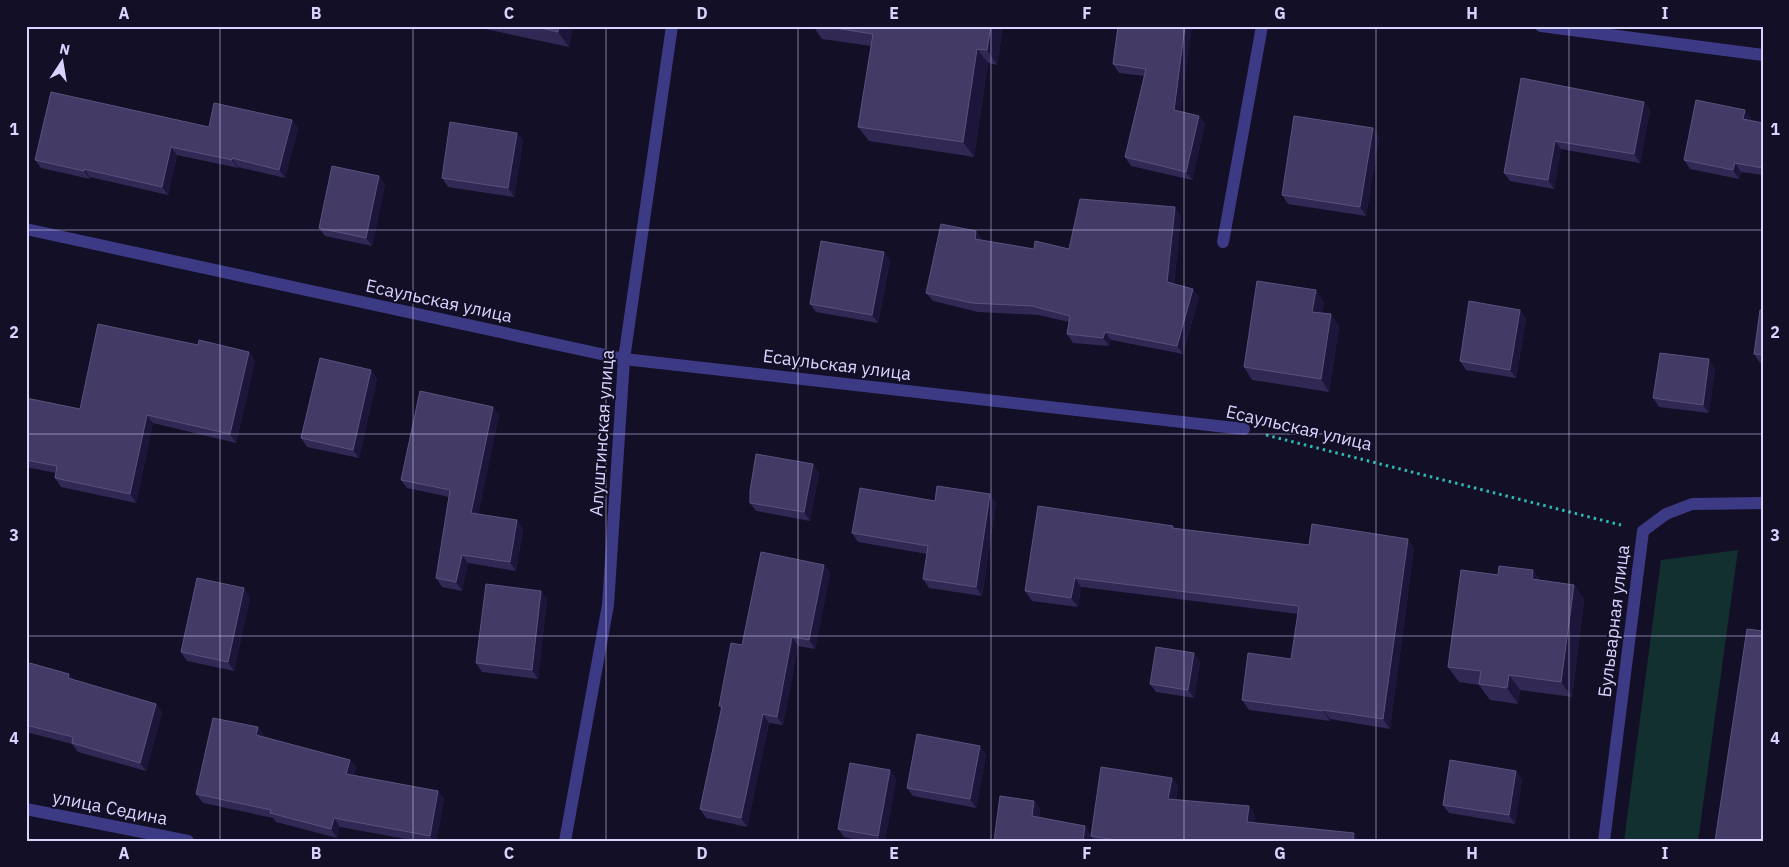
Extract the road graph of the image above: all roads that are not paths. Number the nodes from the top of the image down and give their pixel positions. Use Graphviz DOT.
graph roads {
  1 [pos="672,26"];
  2 [pos="1262,26"];
  3 [pos="1541,26"];
  4 [pos="1763,55"];
  5 [pos="26,229"];
  6 [pos="1223,242"];
  7 [pos="624,358"];
  8 [pos="1244,429"];
  9 [pos="1763,502"];
  10 [pos="26,809"];
  11 [pos="188,841"];
  12 [pos="565,841"];
  13 [pos="1604,841"];
  1 -- 7 [label="street, Алуштинская улица"];
  2 -- 6 [label="street"];
  3 -- 4 [label="street"];
  5 -- 7 [label="street, Есаульская улица"];
  7 -- 8 [label="street, Есаульская улица"];
  7 -- 12 [label="street, Алуштинская улица"];
  9 -- 13 [label="street, Бульварная улица"];
  10 -- 11 [label="street, улица Седина"];
}
